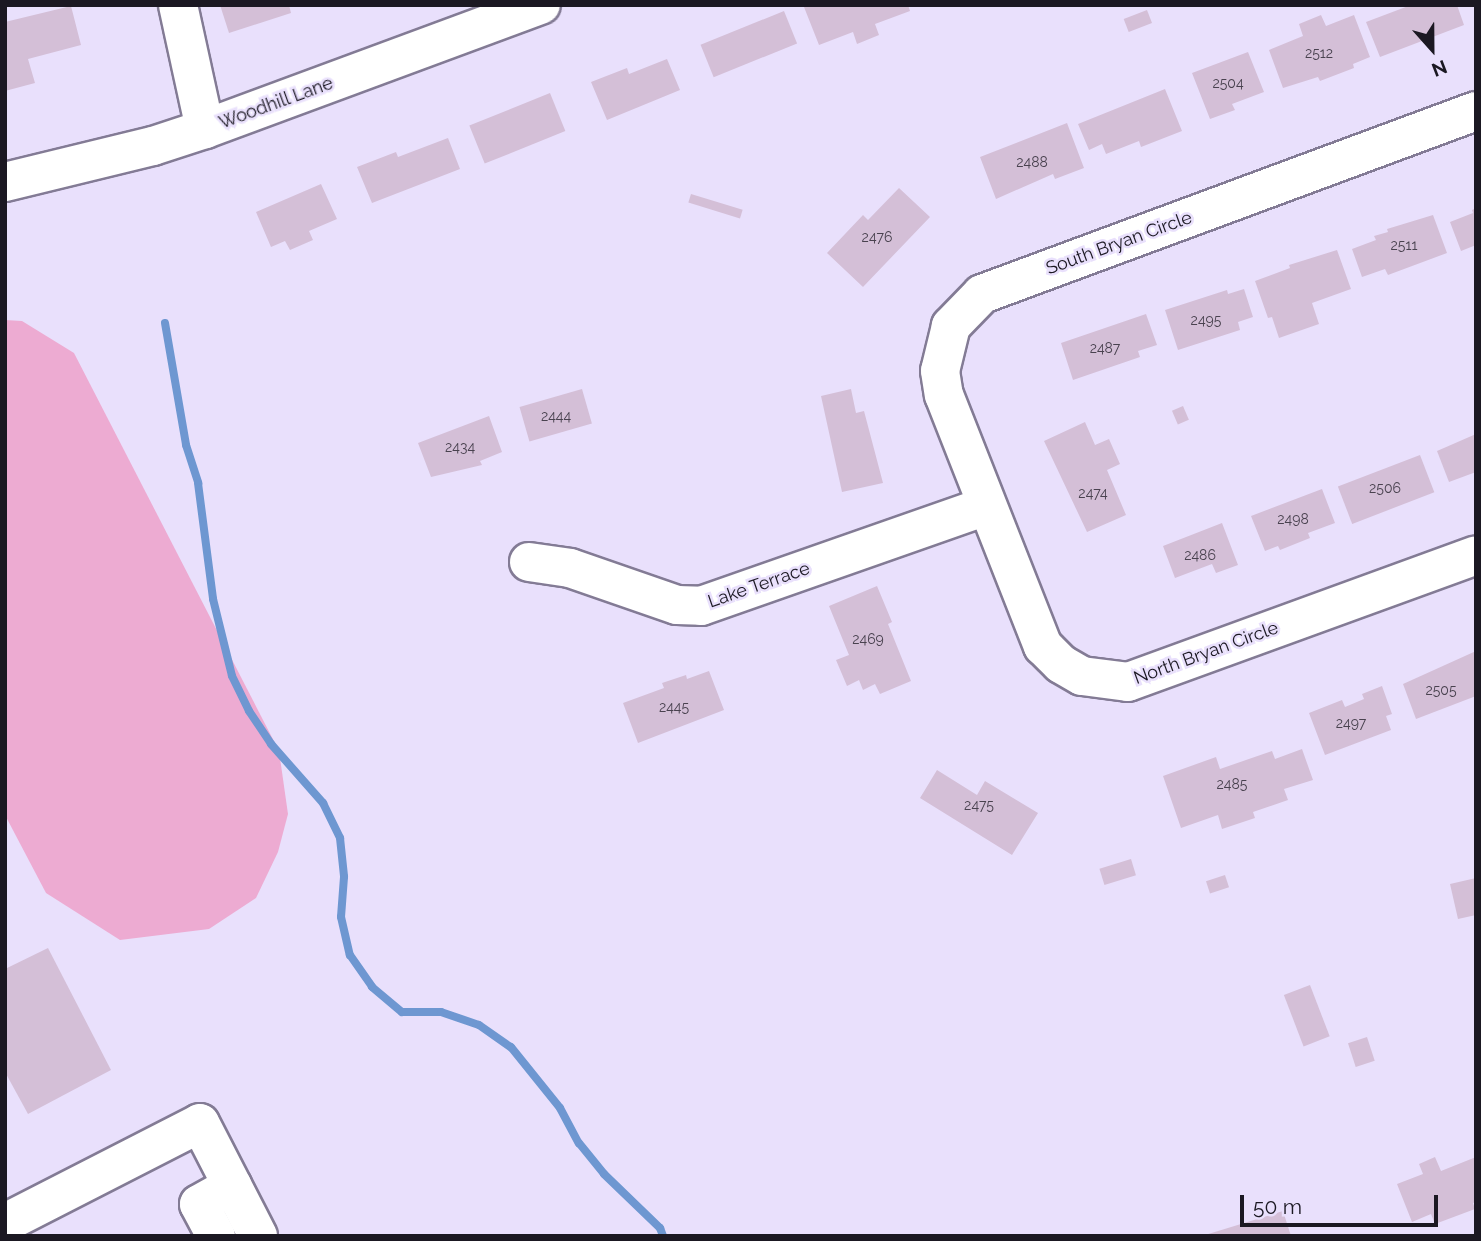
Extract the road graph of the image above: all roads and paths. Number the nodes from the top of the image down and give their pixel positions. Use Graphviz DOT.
graph roads {
  1 [pos="178,5"];
  2 [pos="541,5"];
  3 [pos="1476,111"];
  4 [pos="205,129"];
  5 [pos="5,182"];
  6 [pos="986,506"];
  7 [pos="1476,555"];
  8 [pos="529,562"];
  9 [pos="232,1186"];
  10 [pos="5,1223"];
  11 [pos="216,1236"];
  12 [pos="258,1236"];
  1 -- 4 [label="street"];
  2 -- 4 [label="street, Woodhill Lane"];
  3 -- 6 [label="street, South Bryan Circle"];
  4 -- 5 [label="street, Woodhill Lane"];
  6 -- 7 [label="street, North Bryan Circle"];
  6 -- 8 [label="street, Lake Terrace"];
  9 -- 10 [label="street"];
  9 -- 11 [label="street"];
  9 -- 12 [label="street"];
}
